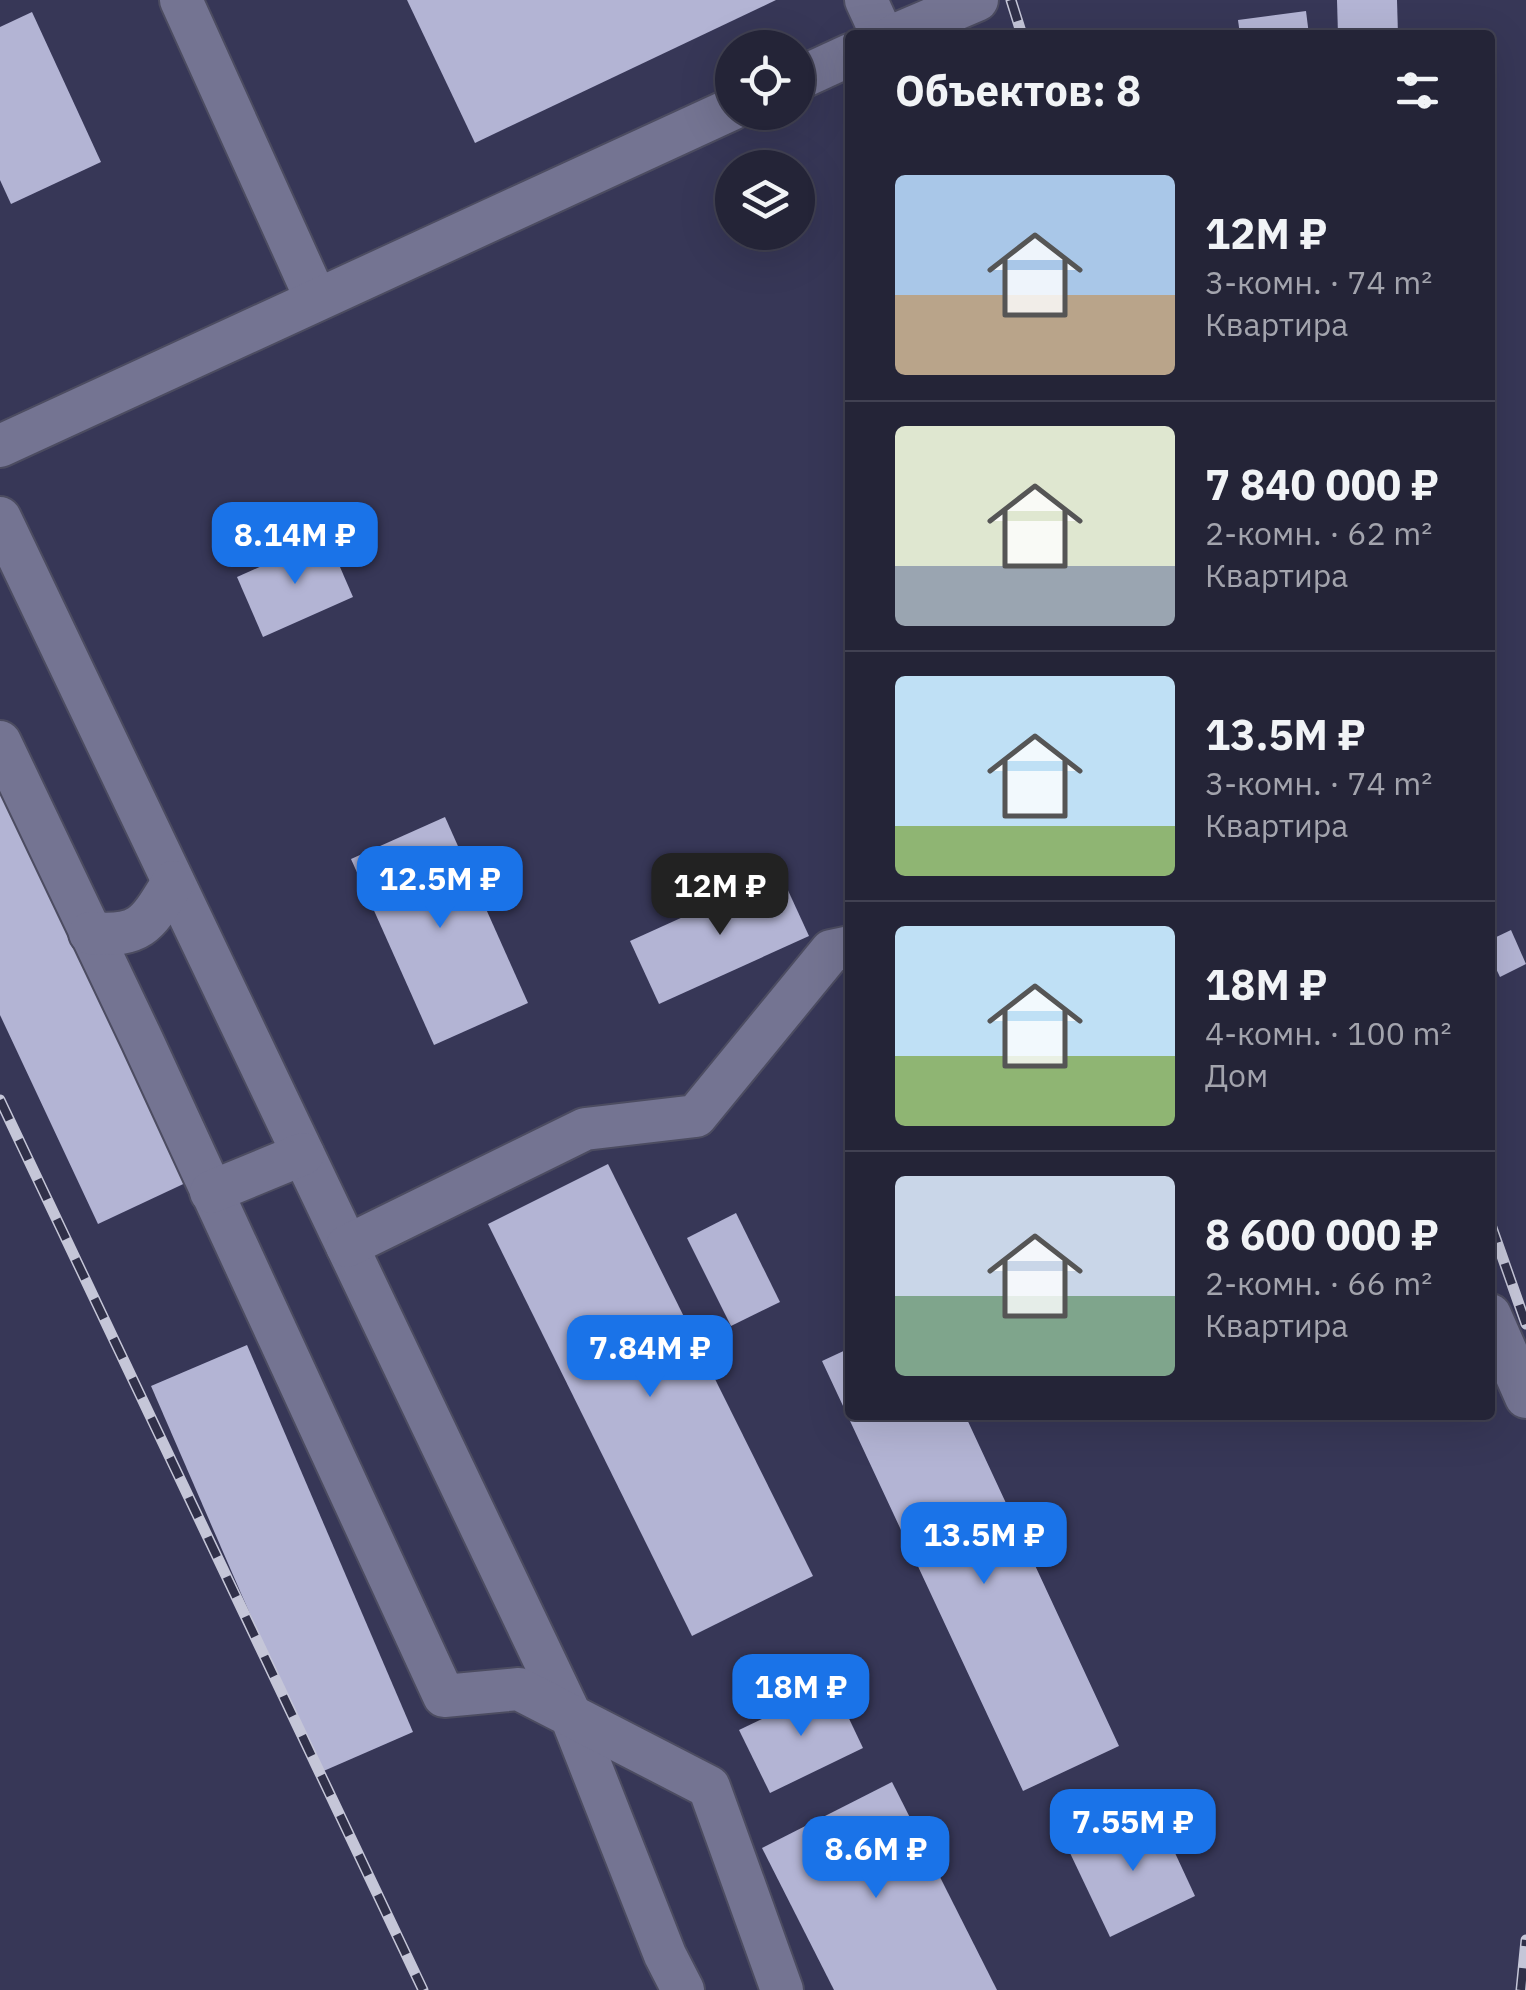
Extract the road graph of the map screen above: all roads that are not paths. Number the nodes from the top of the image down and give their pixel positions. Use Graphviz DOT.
graph roads {
  1 [pos="181,0"];
  2 [pos="866,0"];
  3 [pos="977,0"];
  4 [pos="880,30"];
  5 [pos="907,30"];
  6 [pos="845,57"];
  7 [pos="815,71"];
  8 [pos="715,117"];
  9 [pos="316,299"];
  10 [pos="0,446"];
  11 [pos="0,518"];
  12 [pos="0,742"];
  13 [pos="174,882"];
  14 [pos="90,934"];
  15 [pos="845,948"];
  16 [pos="304,1154"];
  17 [pos="211,1192"];
  18 [pos="347,1246"];
  19 [pos="1495,1326"];
  20 [pos="1526,1397"];
  21 [pos="571,1716"];
  22 [pos="684,1990"];
  23 [pos="782,1990"];
  1 -- 9 [label="lane"];
  2 -- 4 [label="lane"];
  3 -- 5 [label="lane"];
  6 -- 7 [label="lane"];
  8 -- 9 [label="lane"];
  9 -- 10 [label="lane"];
  11 -- 13 [label="lane"];
  12 -- 14 [label="lane"];
  13 -- 14 [label="lane"];
  13 -- 16 [label="lane"];
  14 -- 17 [label="lane"];
  15 -- 18 [label="lane"];
  16 -- 17 [label="lane"];
  16 -- 18 [label="lane"];
  17 -- 21 [label="lane"];
  18 -- 21 [label="lane"];
  19 -- 20 [label="lane"];
  21 -- 22 [label="lane"];
  21 -- 23 [label="lane"];
}
